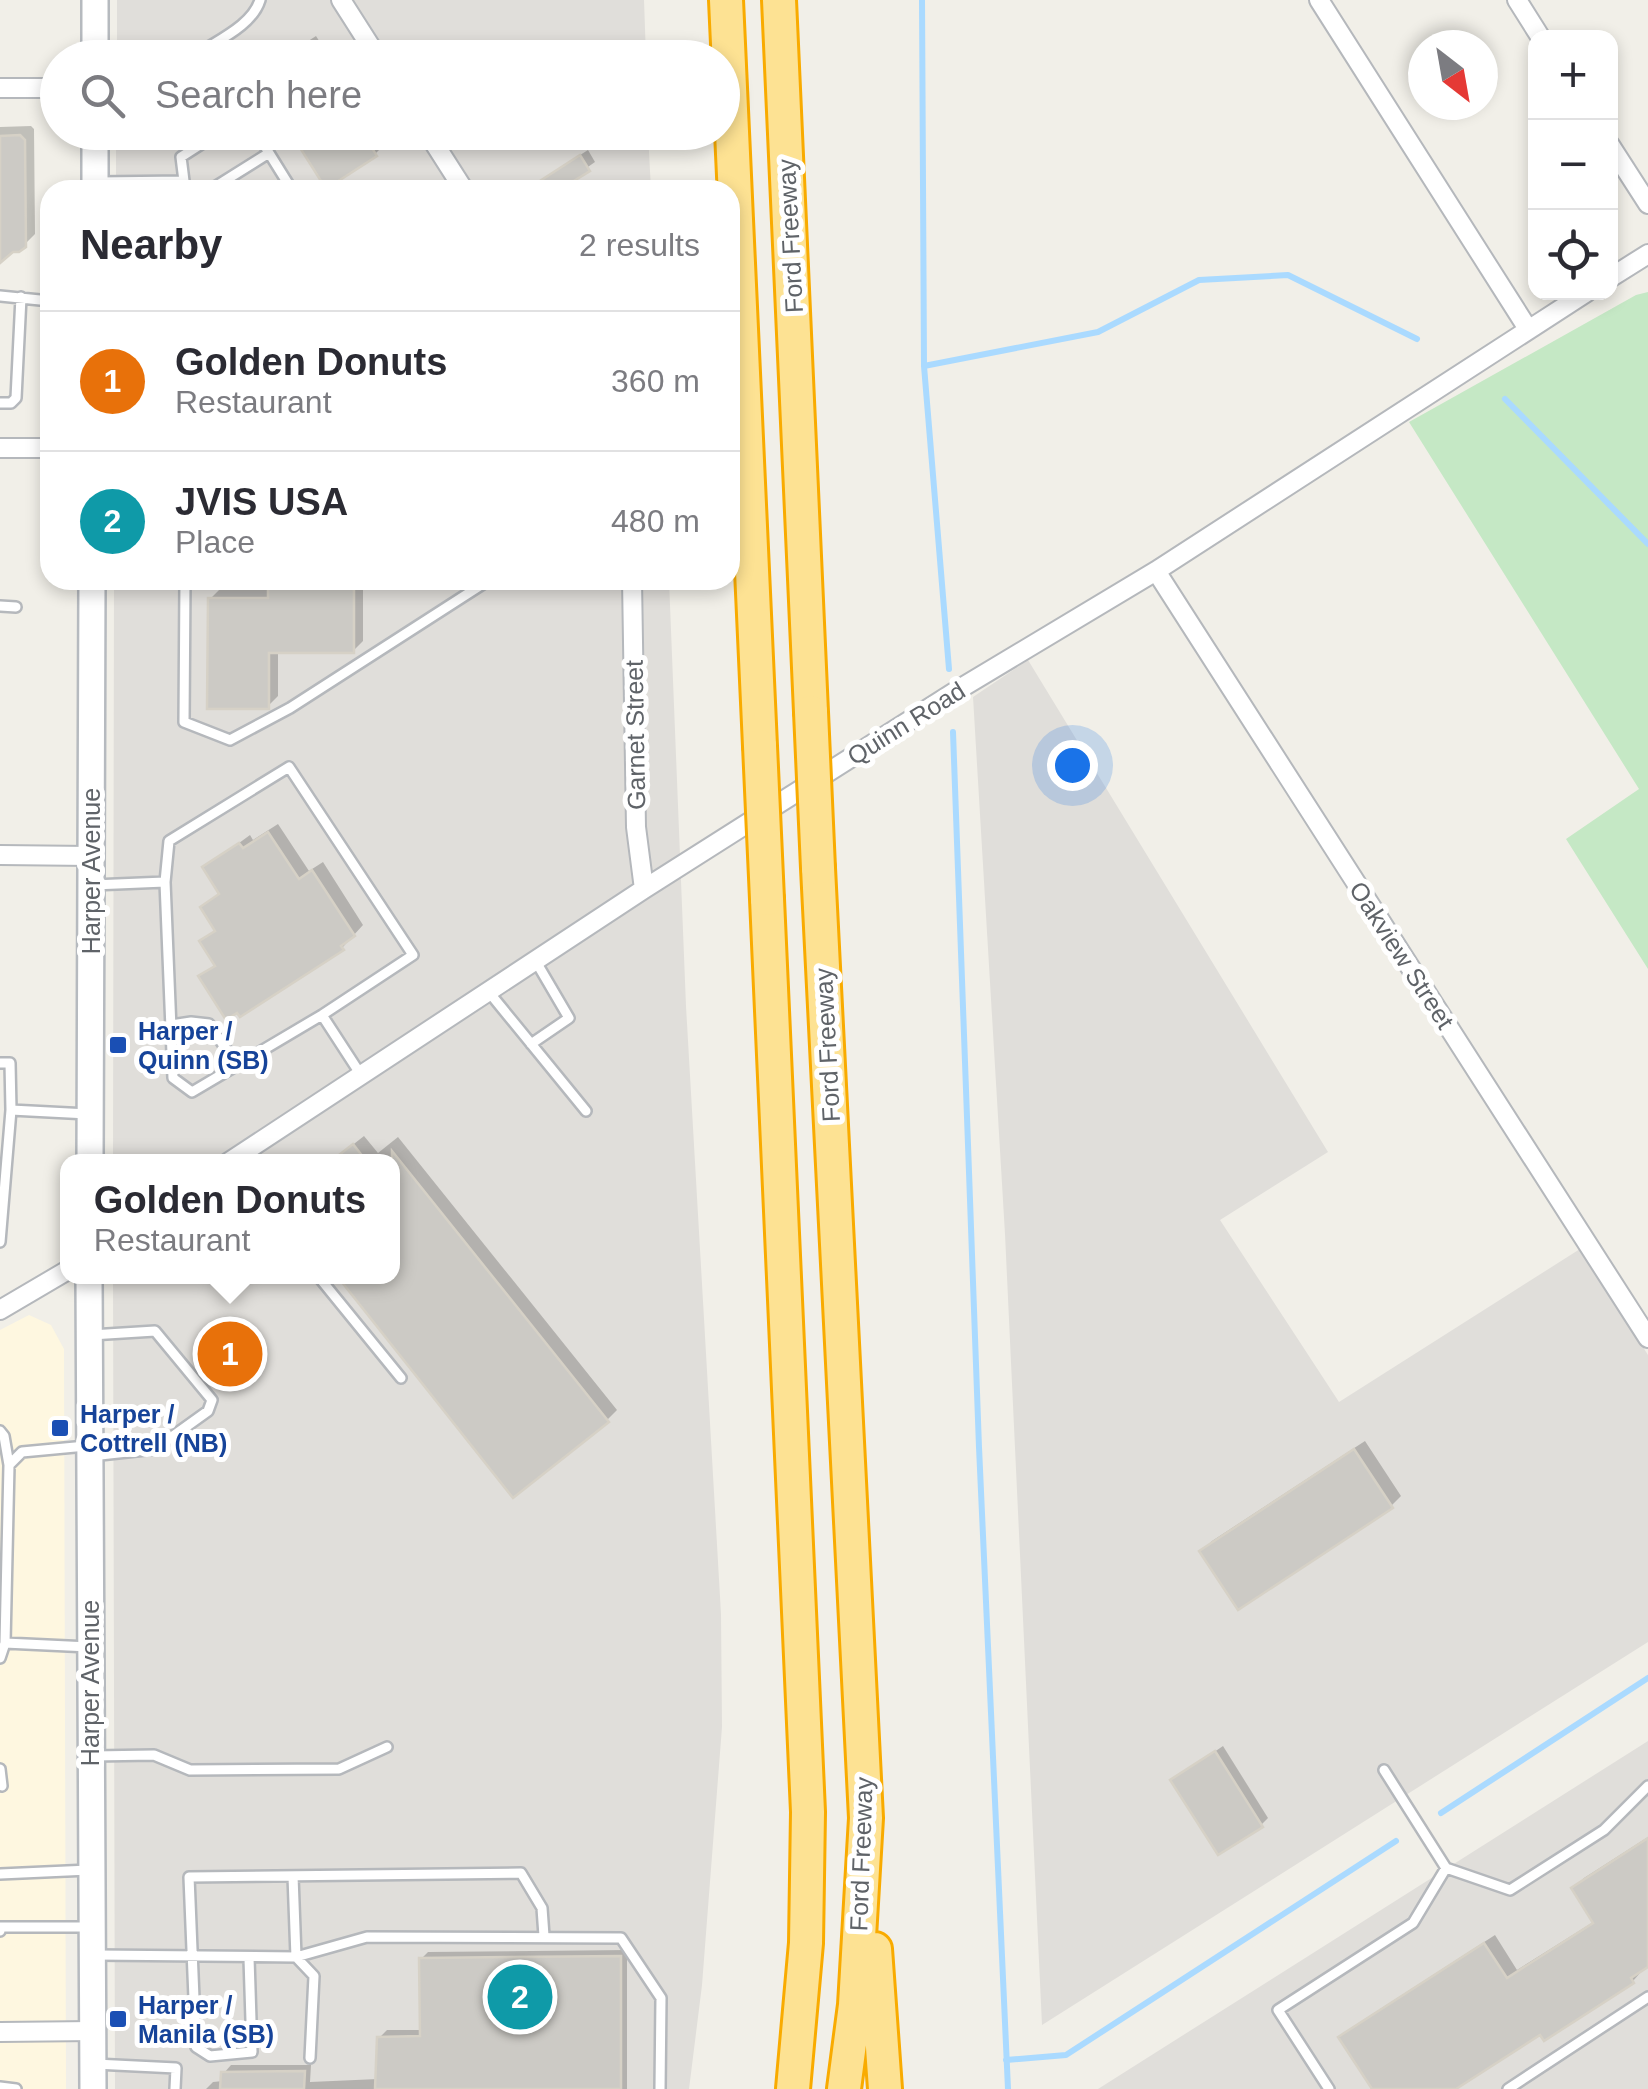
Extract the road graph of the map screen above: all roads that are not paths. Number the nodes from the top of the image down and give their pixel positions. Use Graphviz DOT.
graph roads {
  1 [pos="94,0"];
  2 [pos="260,0"];
  3 [pos="342,0"];
  4 [pos="726,0"];
  5 [pos="780,0"];
  6 [pos="1319,0"];
  7 [pos="1518,0"];
  8 [pos="1537,30"];
  9 [pos="95,40"];
  10 [pos="218,40"];
  11 [pos="367,40"];
  12 [pos="728,40"];
  13 [pos="0,88"];
  14 [pos="40,88"];
  15 [pos="95,150"];
  16 [pos="192,150"];
  17 [pos="267,150"];
  18 [pos="438,150"];
  19 [pos="733,150"];
  20 [pos="269,153"];
  21 [pos="1618,158"];
  22 [pos="95,180"];
  23 [pos="186,180"];
  24 [pos="226,180"];
  25 [pos="286,180"];
  26 [pos="458,180"];
  27 [pos="734,180"];
  28 [pos="1648,204"];
  29 [pos="1648,254"];
  30 [pos="1618,273"];
  31 [pos="0,296"];
  32 [pos="21,298"];
  33 [pos="40,299"];
  34 [pos="1573,300"];
  35 [pos="740,307"];
  36 [pos="1528,329"];
  37 [pos="0,404"];
  38 [pos="0,448"];
  39 [pos="40,448"];
  40 [pos="1156,571"];
  41 [pos="92,590"];
  42 [pos="185,590"];
  43 [pos="474,590"];
  44 [pos="632,590"];
  45 [pos="0,606"];
  46 [pos="16,607"];
  47 [pos="0,855"];
  48 [pos="90,856"];
  49 [pos="166,882"];
  50 [pos="90,886"];
  51 [pos="644,888"];
  52 [pos="535,960"];
  53 [pos="488,991"];
  54 [pos="322,1016"];
  55 [pos="171,1026"];
  56 [pos="532,1044"];
  57 [pos="0,1063"];
  58 [pos="236,1065"];
  59 [pos="360,1075"];
  60 [pos="10,1110"];
  61 [pos="586,1112"];
  62 [pos="91,1114"];
  63 [pos="90,1154"];
  64 [pos="241,1154"];
  65 [pos="4,1162"];
  66 [pos="0,1242"];
  67 [pos="60,1275"];
  68 [pos="89,1284"];
  69 [pos="325,1284"];
  70 [pos="0,1310"];
  71 [pos="88,1335"];
  72 [pos="1648,1338"];
  73 [pos="401,1378"];
  74 [pos="0,1431"];
  75 [pos="88,1451"];
  76 [pos="9,1466"];
  77 [pos="5,1643"];
  78 [pos="90,1647"];
  79 [pos="0,1658"];
  80 [pos="386,1747"];
  81 [pos="91,1756"];
  82 [pos="0,1768"];
  83 [pos="1384,1770"];
  84 [pos="2,1786"];
  85 [pos="1648,1786"];
  86 [pos="866,1818"];
  87 [pos="1446,1868"];
  88 [pos="91,1870"];
  89 [pos="0,1874"];
  90 [pos="293,1876"];
  91 [pos="92,1927"];
  92 [pos="0,1931"];
  93 [pos="544,1936"];
  94 [pos="92,1955"];
  95 [pos="192,1956"];
  96 [pos="296,1957"];
  97 [pos="248,1958"];
  98 [pos="1648,1997"];
  99 [pos="94,2031"];
  100 [pos="0,2032"];
  101 [pos="310,2058"];
  102 [pos="93,2077"];
  103 [pos="0,2087"];
  104 [pos="16,2089"];
  105 [pos="175,2089"];
  106 [pos="660,2089"];
  107 [pos="794,2089"];
  108 [pos="844,2089"];
  109 [pos="885,2089"];
  110 [pos="1329,2089"];
  111 [pos="1508,2089"];
  1 -- 9 [label="main road"];
  2 -- 10 [label="lane"];
  3 -- 11 [label="street"];
  4 -- 12 [label="highway, Ford Freeway, bridge"];
  5 -- 86 [label="highway, Ford Freeway, bridge"];
  6 -- 36 [label="street"];
  7 -- 8 [label="street"];
  13 -- 14 [label="street"];
  15 -- 22 [label="main road"];
  16 -- 23 [label="lane"];
  17 -- 20 [label="lane"];
  18 -- 26 [label="street"];
  19 -- 27 [label="highway, Ford Freeway, bridge"];
  20 -- 24 [label="lane"];
  20 -- 25 [label="lane"];
  21 -- 28 [label="street"];
  29 -- 30 [label="street"];
  31 -- 32 [label="lane"];
  32 -- 33 [label="lane"];
  32 -- 37 [label="lane"];
  34 -- 36 [label="street, Quinn Road"];
  35 -- 107 [label="highway, Ford Freeway, bridge"];
  36 -- 40 [label="street, Quinn Road"];
  38 -- 39 [label="street"];
  40 -- 51 [label="street, Quinn Road"];
  40 -- 72 [label="street, Oakview Street"];
  41 -- 48 [label="main road, Harper Avenue"];
  42 -- 43 [label="lane"];
  44 -- 51 [label="street, Garnet Street"];
  45 -- 46 [label="lane"];
  47 -- 48 [label="street"];
  48 -- 50 [label="main road, Harper Avenue"];
  49 -- 50 [label="lane"];
  49 -- 54 [label="lane"];
  49 -- 55 [label="lane"];
  50 -- 62 [label="main road, Harper Avenue"];
  51 -- 52 [label="street, Quinn Road"];
  52 -- 53 [label="street, Quinn Road"];
  52 -- 56 [label="lane"];
  53 -- 56 [label="lane"];
  53 -- 59 [label="street, Quinn Road"];
  54 -- 58 [label="lane"];
  54 -- 59 [label="lane"];
  55 -- 58 [label="lane"];
  55 -- 58 [label="lane"];
  56 -- 61 [label="lane"];
  57 -- 60 [label="lane"];
  59 -- 64 [label="street, Quinn Road"];
  60 -- 62 [label="lane"];
  60 -- 65 [label="lane"];
  62 -- 63 [label="main road, Harper Avenue"];
  65 -- 66 [label="lane"];
  67 -- 70 [label="street"];
  68 -- 71 [label="main road, Harper Avenue"];
  69 -- 73 [label="lane"];
  71 -- 75 [label="main road, Harper Avenue"];
  71 -- 75 [label="lane"];
  74 -- 76 [label="lane"];
  75 -- 76 [label="lane"];
  75 -- 78 [label="main road, Harper Avenue"];
  76 -- 77 [label="lane"];
  77 -- 78 [label="lane"];
  77 -- 79 [label="lane"];
  78 -- 81 [label="main road, Harper Avenue"];
  80 -- 81 [label="lane"];
  81 -- 88 [label="main road, Harper Avenue"];
  82 -- 84 [label="lane"];
  83 -- 87 [label="lane"];
  85 -- 87 [label="lane"];
  86 -- 108 [label="highway, Ford Freeway"];
  86 -- 109 [label="highway"];
  87 -- 110 [label="lane"];
  88 -- 89 [label="lane"];
  88 -- 91 [label="main road, Harper Avenue"];
  90 -- 93 [label="lane"];
  90 -- 95 [label="lane"];
  90 -- 96 [label="lane"];
  91 -- 92 [label="lane"];
  91 -- 94 [label="main road, Harper Avenue"];
  93 -- 96 [label="lane"];
  93 -- 106 [label="lane"];
  94 -- 95 [label="lane"];
  94 -- 99 [label="main road, Harper Avenue"];
  95 -- 97 [label="lane"];
  95 -- 97 [label="lane"];
  96 -- 97 [label="lane"];
  96 -- 101 [label="lane"];
  98 -- 111 [label="lane"];
  99 -- 100 [label="street"];
  99 -- 102 [label="main road, Harper Avenue"];
  102 -- 105 [label="lane"];
  103 -- 104 [label="lane"];
}
